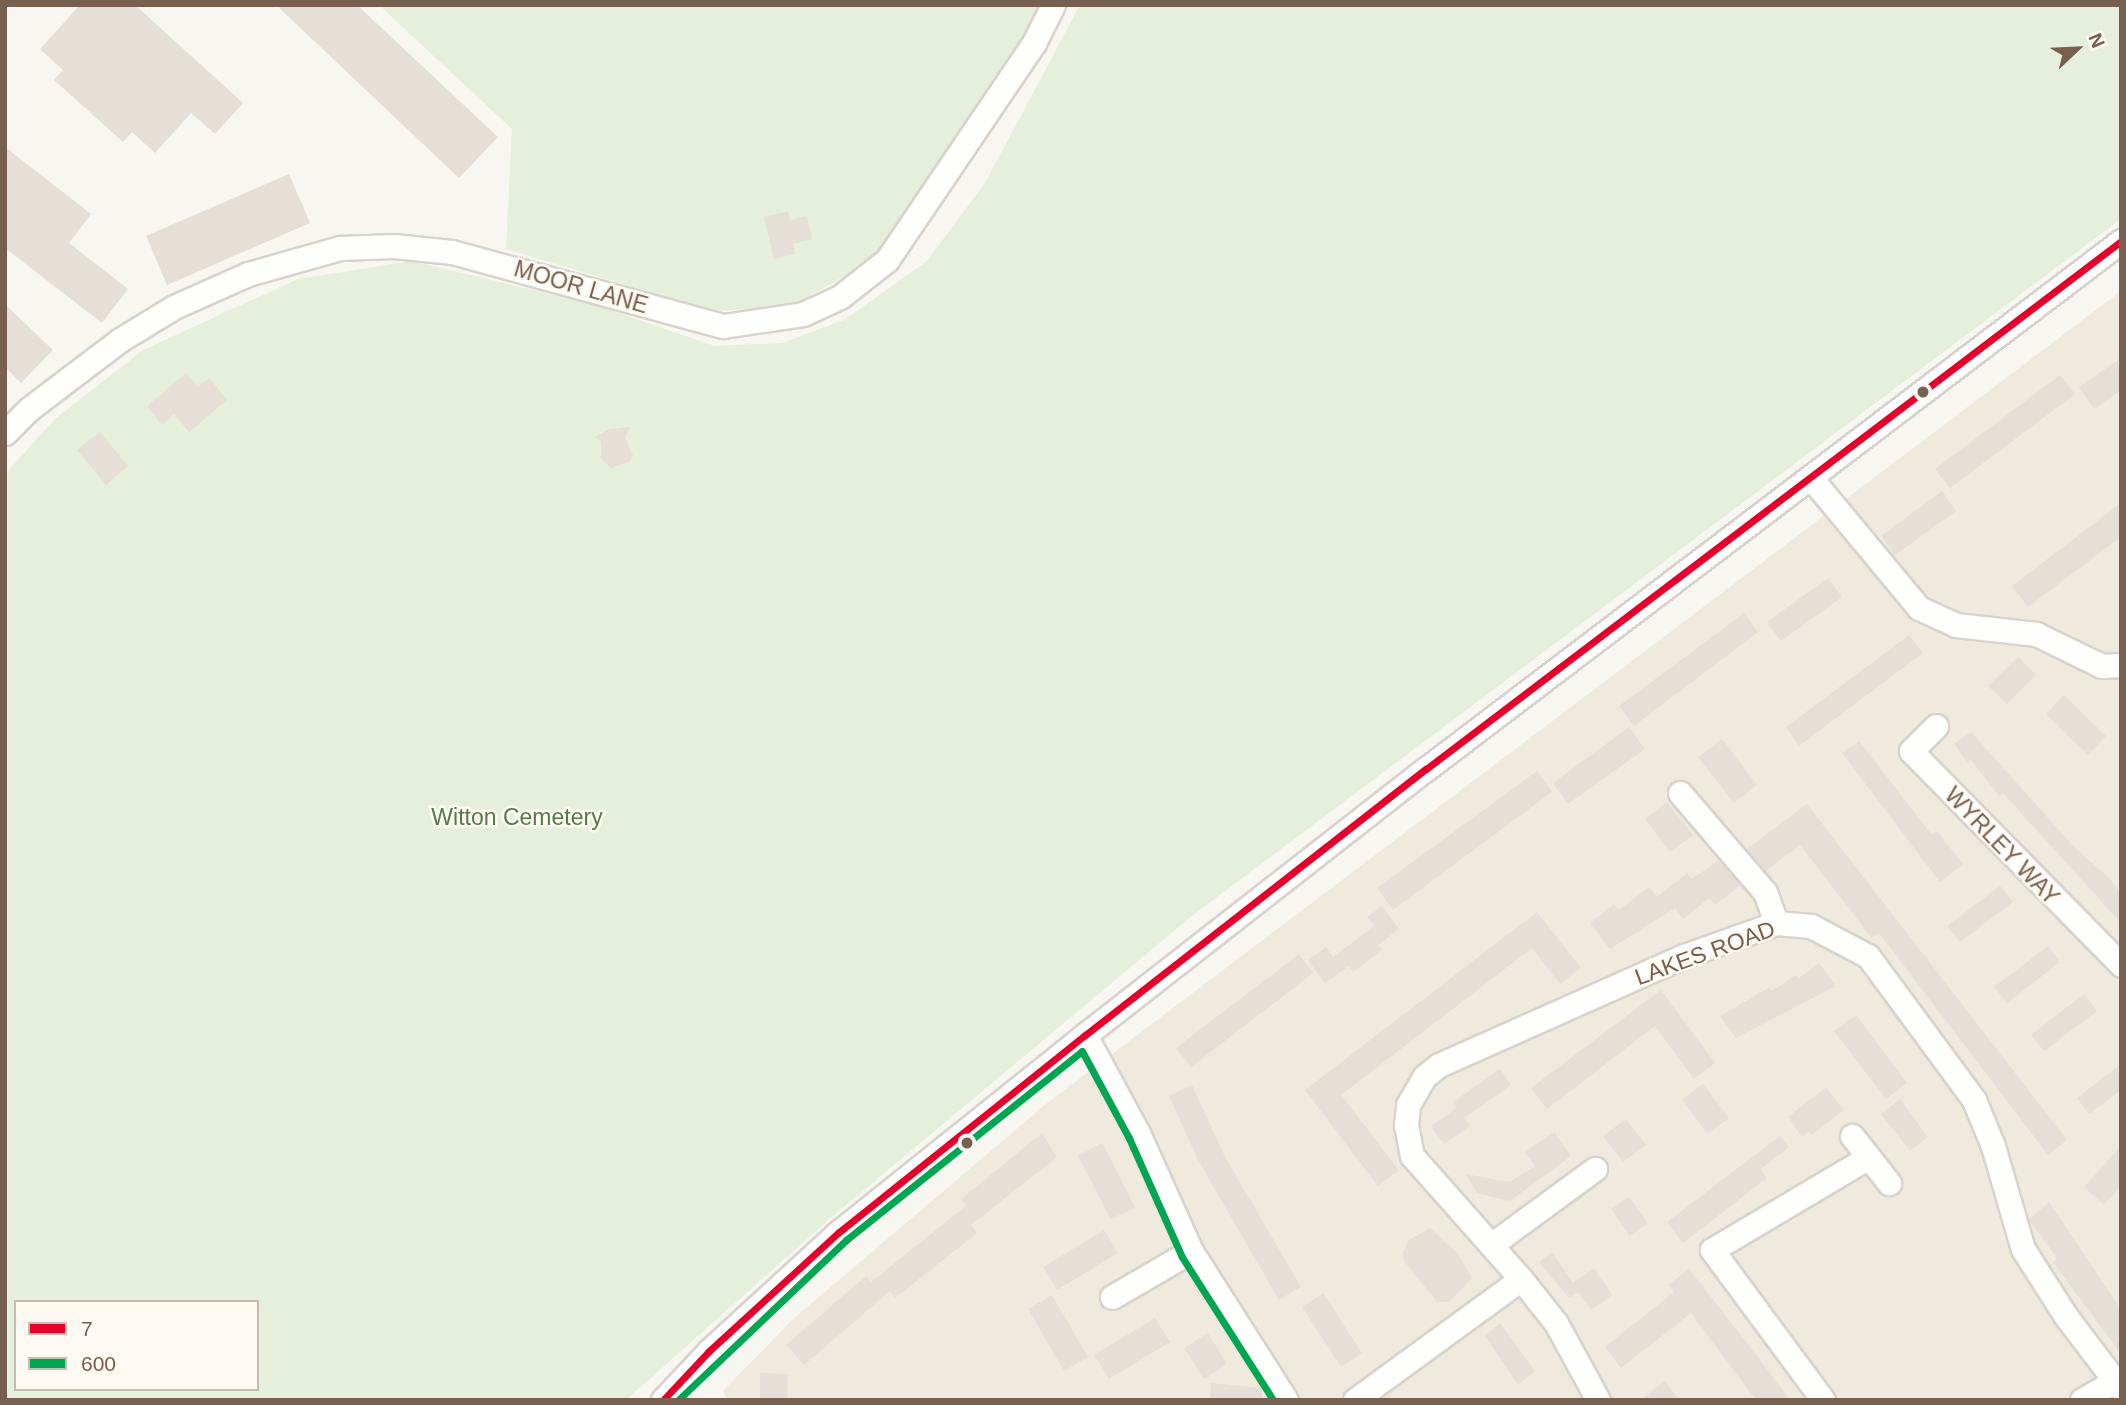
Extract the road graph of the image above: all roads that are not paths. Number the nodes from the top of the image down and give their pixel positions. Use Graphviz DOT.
graph roads {
  1 [pos="1053,5"];
  2 [pos="2121,241"];
  3 [pos="5,433"];
  4 [pos="1811,478"];
  5 [pos="2121,665"];
  6 [pos="1936,726"];
  7 [pos="1681,793"];
  8 [pos="1776,923"];
  9 [pos="2121,965"];
  10 [pos="1086,1035"];
  11 [pos="1852,1136"];
  12 [pos="1867,1158"];
  13 [pos="1595,1169"];
  14 [pos="1889,1183"];
  15 [pos="1491,1245"];
  16 [pos="1191,1251"];
  17 [pos="1521,1279"];
  18 [pos="1112,1297"];
  19 [pos="2118,1385"];
  20 [pos="663,1400"];
  21 [pos="1286,1400"];
  22 [pos="1355,1400"];
  23 [pos="1598,1400"];
  24 [pos="1823,1400"];
  25 [pos="2082,1400"];
  1 -- 3 [label="street, MOOR LANE"];
  2 -- 4 [label="street"];
  4 -- 5 [label="street"];
  4 -- 10 [label="street"];
  6 -- 9 [label="street, WYRLEY WAY"];
  7 -- 8 [label="street"];
  8 -- 15 [label="street, LAKES ROAD"];
  8 -- 19 [label="street, LAKES ROAD"];
  10 -- 16 [label="street"];
  10 -- 20 [label="street"];
  11 -- 12 [label="street"];
  12 -- 14 [label="street"];
  12 -- 24 [label="street"];
  13 -- 15 [label="street"];
  15 -- 17 [label="street, LAKES ROAD"];
  16 -- 18 [label="street"];
  16 -- 21 [label="street"];
  17 -- 22 [label="street"];
  17 -- 23 [label="street, LAKES ROAD"];
  19 -- 25 [label="street"];
}
